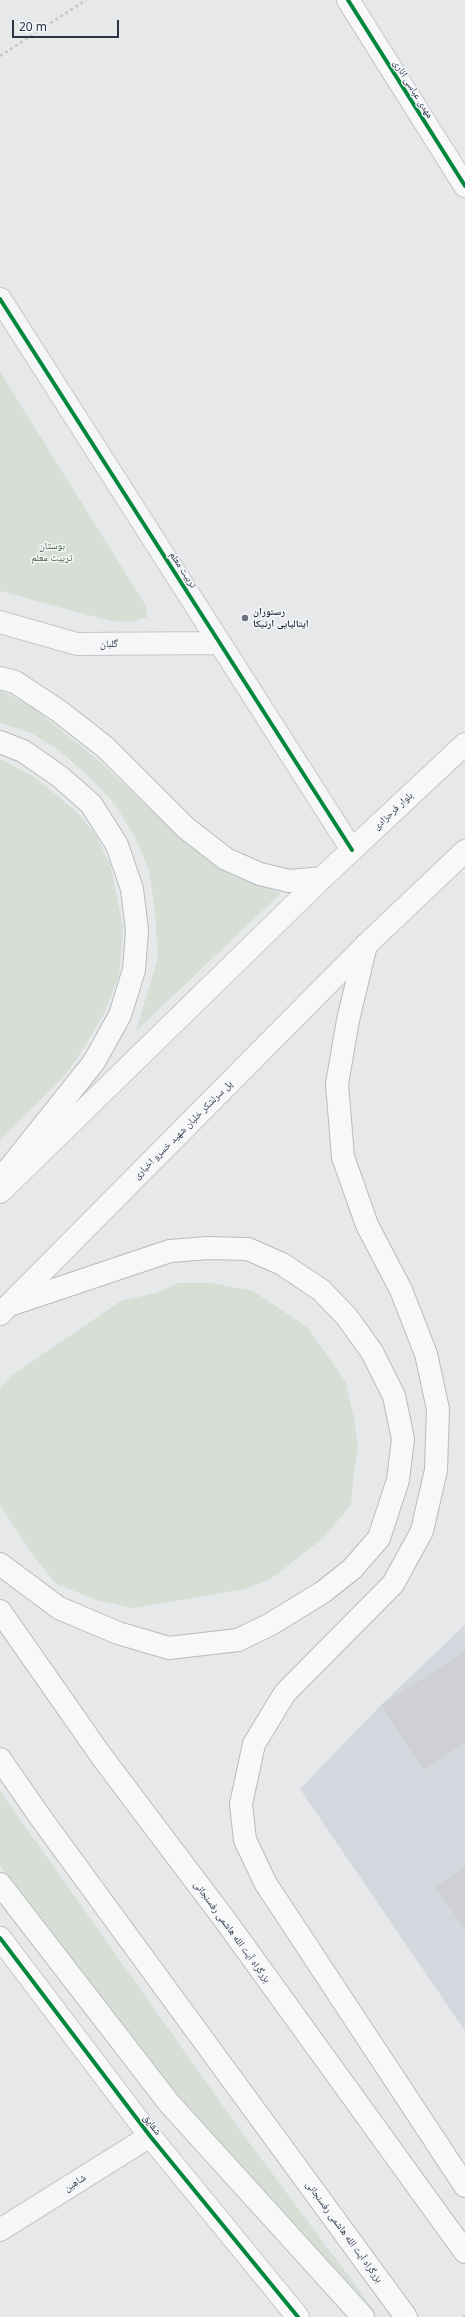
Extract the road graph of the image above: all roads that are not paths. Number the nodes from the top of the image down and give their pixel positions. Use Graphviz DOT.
graph roads {
  1 [pos="348,0"];
  2 [pos="465,186"];
  3 [pos="0,299"];
  4 [pos="0,622"];
  5 [pos="220,644"];
  6 [pos="0,678"];
  7 [pos="0,742"];
  8 [pos="465,744"];
  9 [pos="352,850"];
  10 [pos="465,851"];
  11 [pos="322,878"];
  12 [pos="366,945"];
  13 [pos="0,1180"];
  14 [pos="0,1192"];
  15 [pos="4,1310"];
  16 [pos="0,1564"];
  17 [pos="0,1611"];
  18 [pos="0,1759"];
  19 [pos="0,1884"];
  20 [pos="0,1938"];
  21 [pos="150,2136"];
  22 [pos="465,2186"];
  23 [pos="0,2230"];
  24 [pos="465,2252"];
  25 [pos="298,2317"];
  26 [pos="364,2317"];
  27 [pos="406,2317"];
  1 -- 2 [label="main road, مهدی عباسی اناری"];
  3 -- 5 [label="street, تربیت معلم"];
  4 -- 5 [label="street, گلبان"];
  5 -- 9 [label="street, تربیت معلم"];
  6 -- 11 [label="main road"];
  7 -- 13 [label="main road"];
  8 -- 9 [label="main road, بلوار فرحزادی"];
  9 -- 11 [label="main road, بلوار فرحزادی"];
  10 -- 12 [label="main road"];
  11 -- 14 [label="main road"];
  12 -- 15 [label="main road, پل سرلشکر خلبان شهید خسرو اخباری"];
  12 -- 22 [label="main road"];
  15 -- 16 [label="main road"];
  17 -- 24 [label="main road, بزرگراه آیت الله هاشمی رفسنجانی"];
  18 -- 27 [label="main road, بزرگراه آیت الله هاشمی رفسنجانی"];
  19 -- 26 [label="main road"];
  20 -- 21 [label="main road, شقایق"];
  21 -- 23 [label="street, شاهین"];
  21 -- 25 [label="main road, شقایق"];
}
